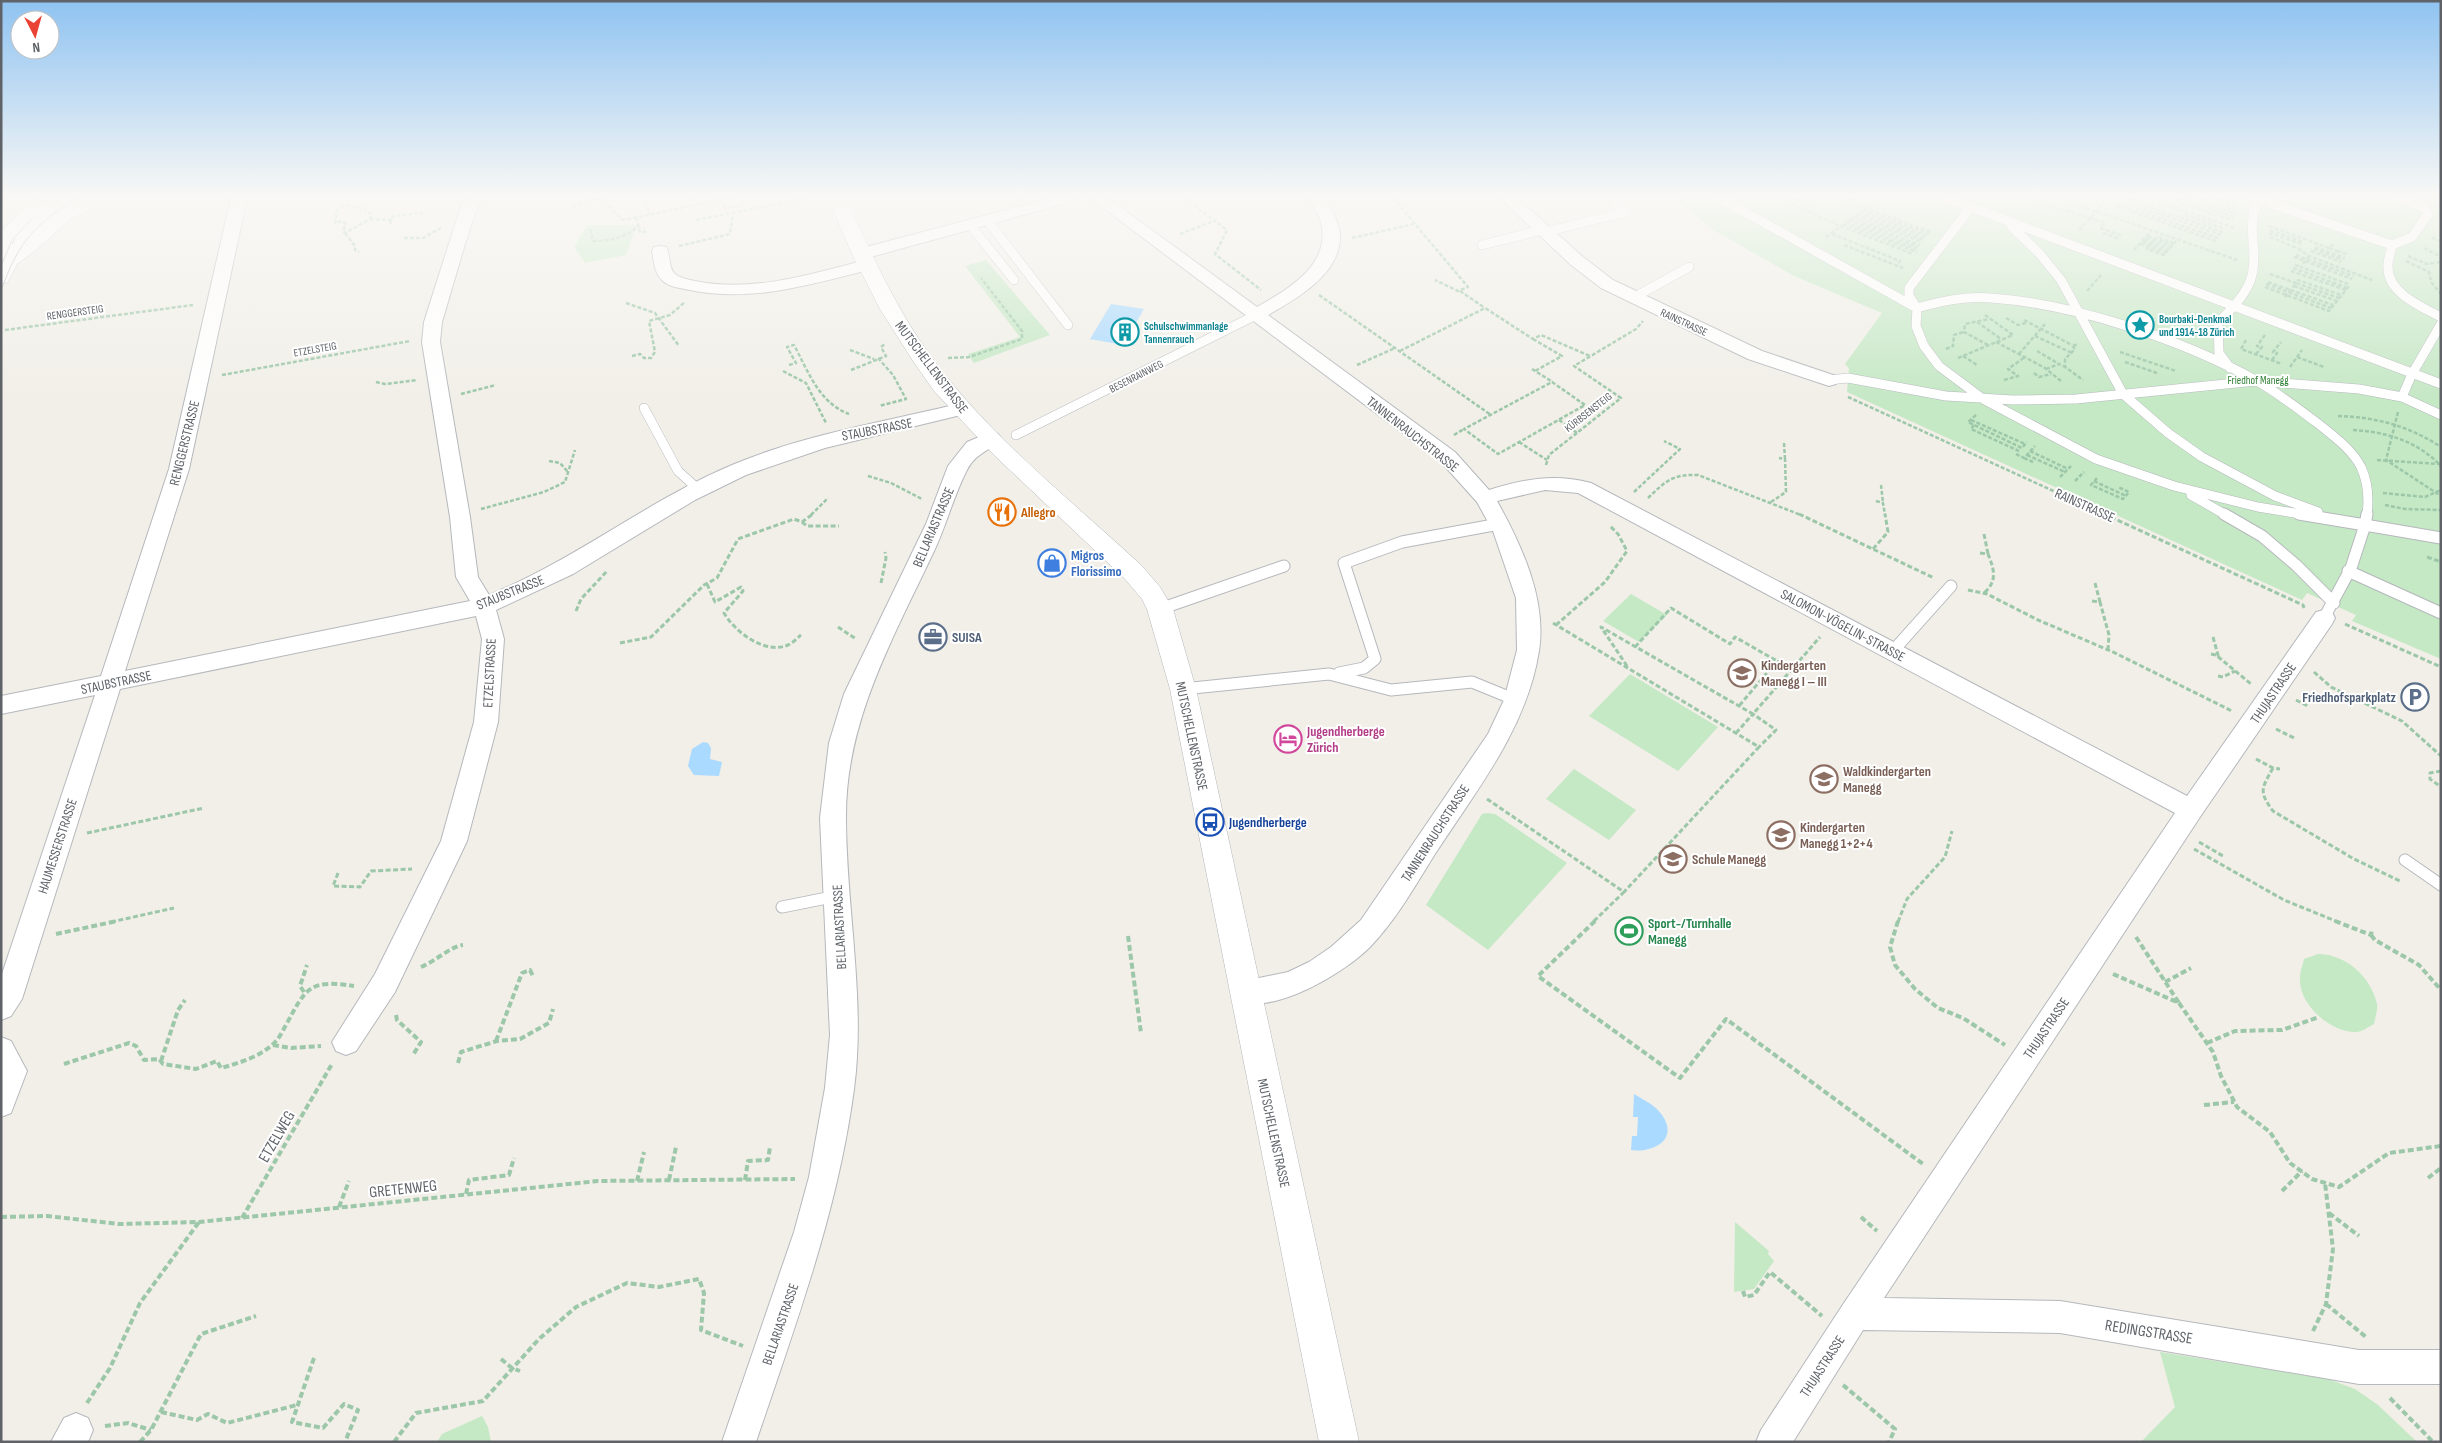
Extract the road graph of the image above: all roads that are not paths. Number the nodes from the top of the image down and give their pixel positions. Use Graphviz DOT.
graph roads {
  1 [pos="224,265"];
  2 [pos="452,265"];
  3 [pos="663,265"];
  4 [pos="843,265"];
  5 [pos="867,265"];
  6 [pos="1002,265"];
  7 [pos="1022,265"];
  8 [pos="1189,265"];
  9 [pos="1322,265"];
  10 [pos="1583,265"];
  11 [pos="1842,265"];
  12 [pos="1926,265"];
  13 [pos="2049,265"];
  14 [pos="2125,265"];
  15 [pos="2252,265"];
  16 [pos="2388,265"];
  17 [pos="1689,267"];
  18 [pos="1014,280"];
  19 [pos="1633,298"];
  20 [pos="2234,306"];
  21 [pos="1917,308"];
  22 [pos="2077,308"];
  23 [pos="1256,315"];
  24 [pos="2441,317"];
  25 [pos="2441,324"];
  26 [pos="1068,325"];
  27 [pos="2230,369"];
  28 [pos="2412,374"];
  29 [pos="1829,380"];
  30 [pos="2256,381"];
  31 [pos="2441,384"];
  32 [pos="2123,394"];
  33 [pos="2402,397"];
  34 [pos="1983,399"];
  35 [pos="644,408"];
  36 [pos="962,409"];
  37 [pos="2441,414"];
  38 [pos="1016,435"];
  39 [pos="990,438"];
  40 [pos="2174,486"];
  41 [pos="699,490"];
  42 [pos="1485,498"];
  43 [pos="2346,521"];
  44 [pos="1499,524"];
  45 [pos="2366,525"];
  46 [pos="2441,538"];
  47 [pos="1284,566"];
  48 [pos="2348,571"];
  49 [pos="1951,586"];
  50 [pos="484,606"];
  51 [pos="1160,609"];
  52 [pos="2441,613"];
  53 [pos="2333,615"];
  54 [pos="1892,652"];
  55 [pos="1329,674"];
  56 [pos="109,683"];
  57 [pos="1183,689"];
  58 [pos="1516,700"];
  59 [pos="1,705"];
  60 [pos="2191,810"];
  61 [pos="2406,860"];
  62 [pos="2441,885"];
  63 [pos="837,896"];
  64 [pos="782,907"];
  65 [pos="1245,992"];
  66 [pos="1,1007"];
  67 [pos="346,1042"];
  68 [pos="1,1050"];
  69 [pos="1,1103"];
  70 [pos="1855,1314"];
  71 [pos="2441,1367"];
  72 [pos="739,1442"];
  73 [pos="1339,1442"];
  74 [pos="1773,1442"];
  1 -- 56 [label="street, RENGGERSTRASSE"];
  2 -- 50 [label="street, ETZELSTRASSE"];
  3 -- 4 [label="street"];
  5 -- 36 [label="street, MUTSCHELLENSTRASSE"];
  6 -- 18 [label="lane"];
  7 -- 26 [label="lane"];
  8 -- 23 [label="street, TANNENRAUCHSTRASSE"];
  9 -- 23 [label="street"];
  10 -- 19 [label="street, RAINSTRASSE"];
  11 -- 21 [label="lane"];
  12 -- 21 [label="lane"];
  13 -- 22 [label="lane"];
  14 -- 20 [label="lane"];
  15 -- 20 [label="lane"];
  16 -- 24 [label="lane"];
  17 -- 19 [label="lane"];
  19 -- 29 [label="street, RAINSTRASSE"];
  20 -- 27 [label="lane"];
  20 -- 28 [label="lane"];
  21 -- 22 [label="lane"];
  21 -- 34 [label="lane"];
  22 -- 27 [label="lane"];
  22 -- 32 [label="lane"];
  23 -- 38 [label="lane, BESENRAINWEG"];
  23 -- 42 [label="street, TANNENRAUCHSTRASSE"];
  25 -- 28 [label="lane"];
  27 -- 30 [label="lane"];
  28 -- 31 [label="lane"];
  28 -- 33 [label="lane"];
  29 -- 34 [label="lane"];
  30 -- 32 [label="lane"];
  30 -- 33 [label="lane"];
  30 -- 45 [label="lane"];
  32 -- 34 [label="lane"];
  32 -- 43 [label="lane"];
  33 -- 37 [label="lane"];
  34 -- 40 [label="lane"];
  35 -- 41 [label="lane"];
  36 -- 39 [label="street, MUTSCHELLENSTRASSE"];
  36 -- 41 [label="street, STAUBSTRASSE"];
  39 -- 51 [label="street, MUTSCHELLENSTRASSE"];
  39 -- 63 [label="street, BELLARIASTRASSE"];
  40 -- 43 [label="lane"];
  40 -- 53 [label="lane"];
  41 -- 50 [label="street, STAUBSTRASSE"];
  42 -- 44 [label="street, TANNENRAUCHSTRASSE"];
  42 -- 54 [label="street, SALOMON-VÖGELIN-STRASSE"];
  43 -- 45 [label="lane"];
  44 -- 55 [label="lane"];
  44 -- 58 [label="street, TANNENRAUCHSTRASSE"];
  45 -- 46 [label="lane"];
  45 -- 48 [label="lane"];
  47 -- 51 [label="lane"];
  48 -- 52 [label="lane"];
  48 -- 53 [label="lane"];
  49 -- 54 [label="lane"];
  50 -- 56 [label="street, STAUBSTRASSE"];
  50 -- 67 [label="street, ETZELSTRASSE"];
  51 -- 57 [label="street, MUTSCHELLENSTRASSE"];
  53 -- 60 [label="street, THUJASTRASSE"];
  54 -- 60 [label="street, SALOMON-VÖGELIN-STRASSE"];
  55 -- 57 [label="lane"];
  55 -- 58 [label="lane"];
  56 -- 59 [label="street, STAUBSTRASSE"];
  56 -- 66 [label="street, HAUMESSERSTRASSE"];
  57 -- 65 [label="street, MUTSCHELLENSTRASSE"];
  58 -- 65 [label="street, TANNENRAUCHSTRASSE"];
  60 -- 70 [label="street, THUJASTRASSE"];
  61 -- 62 [label="lane"];
  63 -- 64 [label="lane"];
  63 -- 72 [label="street, BELLARIASTRASSE"];
  65 -- 73 [label="street, MUTSCHELLENSTRASSE"];
  68 -- 69 [label="street"];
  70 -- 71 [label="street, REDINGSTRASSE"];
  70 -- 74 [label="street, THUJASTRASSE"];
}
